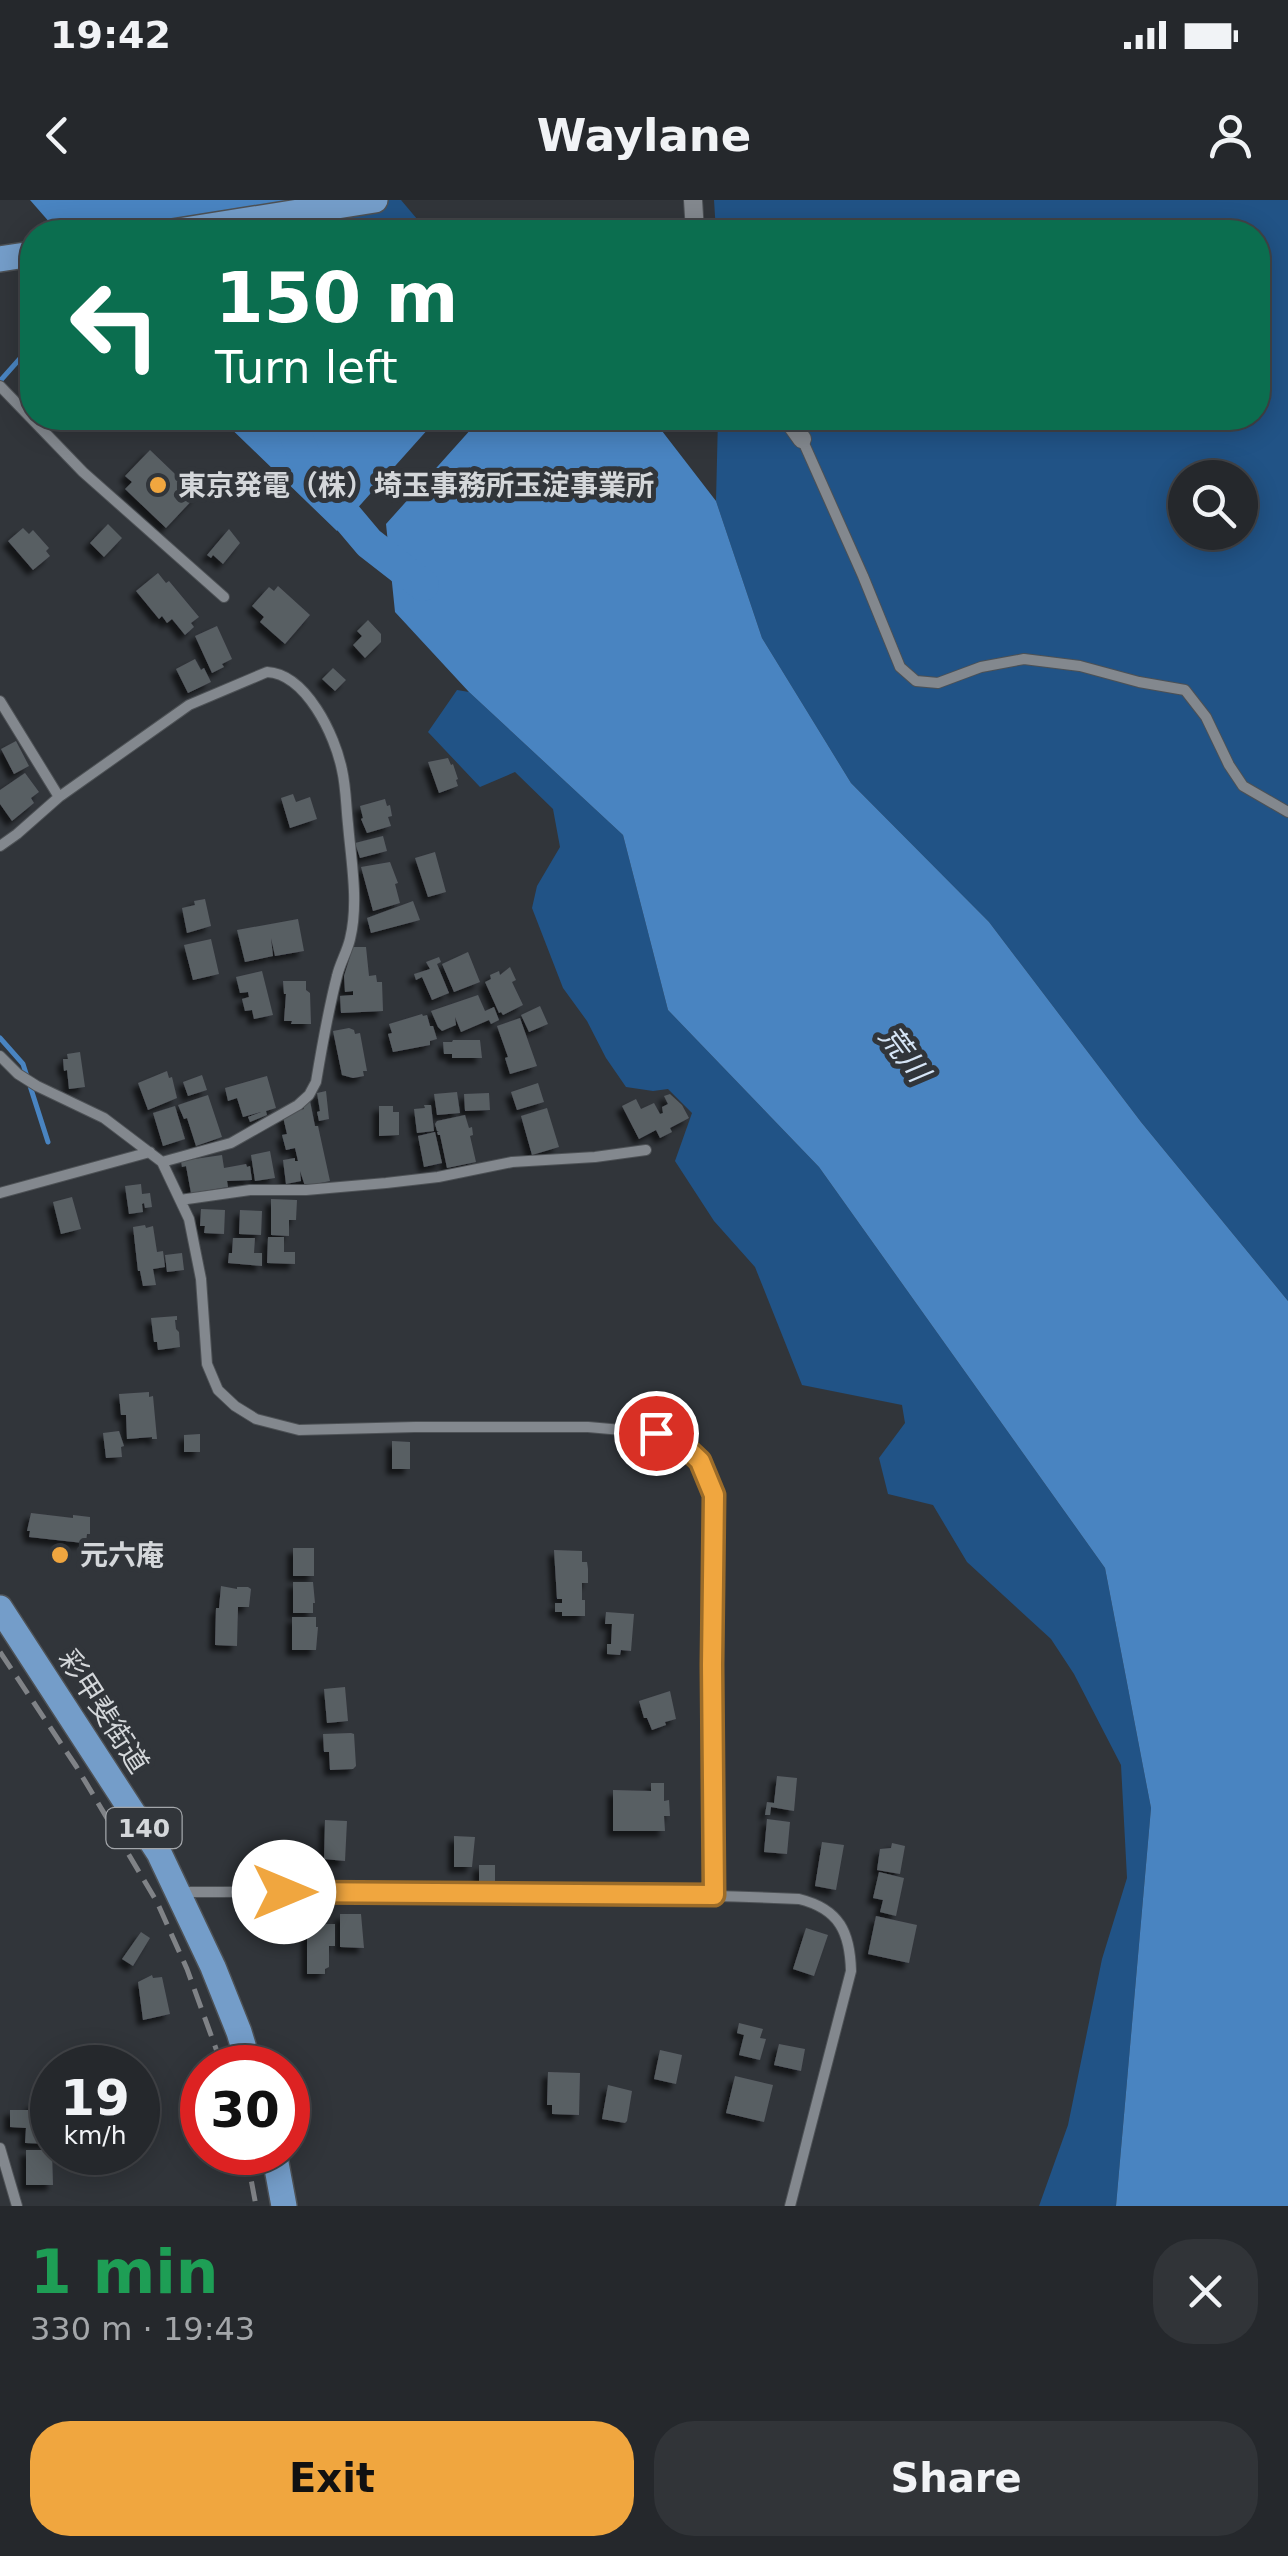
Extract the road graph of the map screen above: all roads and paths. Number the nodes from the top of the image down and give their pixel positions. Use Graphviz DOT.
graph roads {
  1 [pos="375,200"];
  2 [pos="248,220"];
  3 [pos="0,386"];
  4 [pos="20,407"];
  5 [pos="42,430"];
  6 [pos="795,430"];
  7 [pos="802,440"];
  8 [pos="224,597"];
  9 [pos="0,701"];
  10 [pos="59,796"];
  11 [pos="1288,812"];
  12 [pos="0,846"];
  13 [pos="0,1056"];
  14 [pos="646,1150"];
  15 [pos="150,1152"];
  16 [pos="162,1162"];
  17 [pos="0,1193"];
  18 [pos="180,1200"];
  19 [pos="0,1608"];
  20 [pos="179,1892"];
  21 [pos="714,1895"];
  22 [pos="243,2045"];
  23 [pos="0,2148"];
  24 [pos="278,2175"];
  25 [pos="17,2206"];
  26 [pos="284,2206"];
  27 [pos="790,2206"];
  1 -- 2 [label="highway"];
  3 -- 4 [label="street"];
  5 -- 8 [label="street"];
  6 -- 7 [label="street"];
  7 -- 11 [label="street"];
  9 -- 10 [label="street"];
  10 -- 12 [label="street"];
  10 -- 16 [label="street"];
  13 -- 15 [label="street"];
  14 -- 18 [label="street"];
  15 -- 16 [label="street"];
  15 -- 17 [label="street"];
  16 -- 18 [label="street"];
  18 -- 21 [label="street"];
  19 -- 20 [label="highway, 彩甲斐街道 / 140"];
  20 -- 21 [label="street"];
  20 -- 22 [label="highway, 彩甲斐街道 / 140"];
  21 -- 27 [label="street"];
  23 -- 25 [label="street"];
  24 -- 26 [label="highway"];
}
